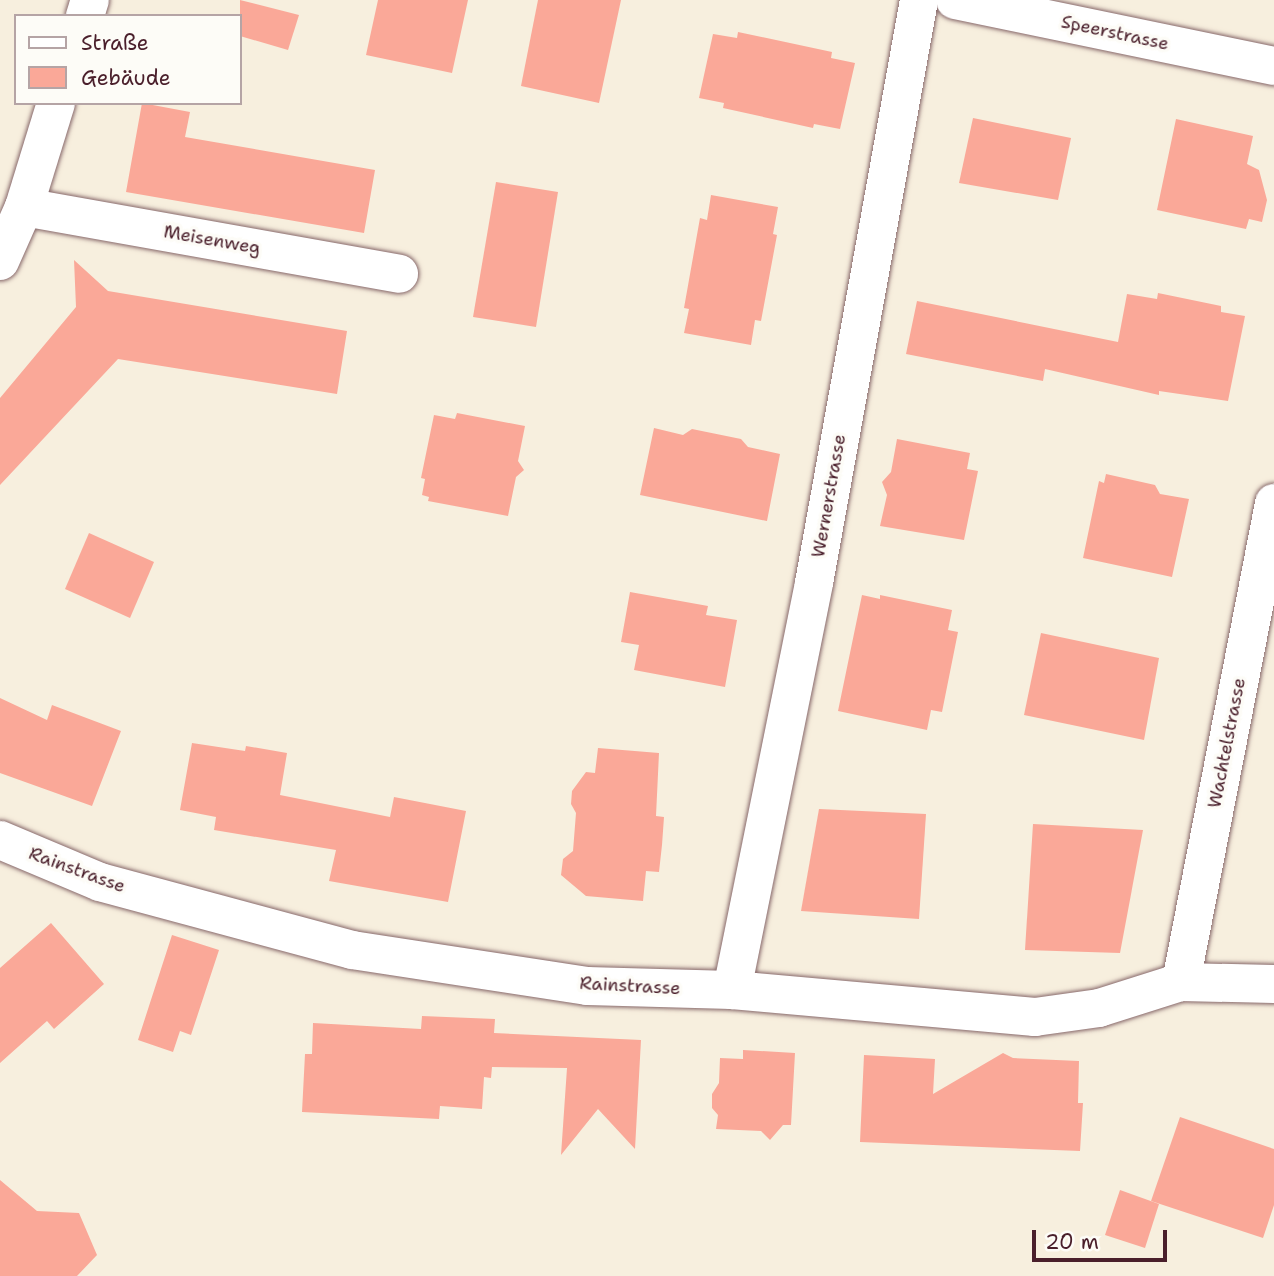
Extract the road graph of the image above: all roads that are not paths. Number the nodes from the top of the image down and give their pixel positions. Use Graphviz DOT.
graph roads {
  1 [pos="919,0"];
  2 [pos="955,0"];
  3 [pos="1274,66"];
  4 [pos="56,105"];
  5 [pos="24,207"];
  6 [pos="0,261"];
  7 [pos="399,274"];
  8 [pos="1274,503"];
  9 [pos="0,840"];
  10 [pos="1181,982"];
  11 [pos="1274,984"];
  12 [pos="732,990"];
  1 -- 12 [label="street, Wernerstrasse"];
  2 -- 3 [label="street, Speerstrasse"];
  4 -- 5 [label="street"];
  5 -- 6 [label="street"];
  5 -- 7 [label="street, Meisenweg"];
  8 -- 10 [label="street, Wachtelstrasse"];
  9 -- 12 [label="street, Rainstrasse"];
  10 -- 11 [label="street, Rainstrasse"];
  10 -- 12 [label="street, Rainstrasse"];
}
